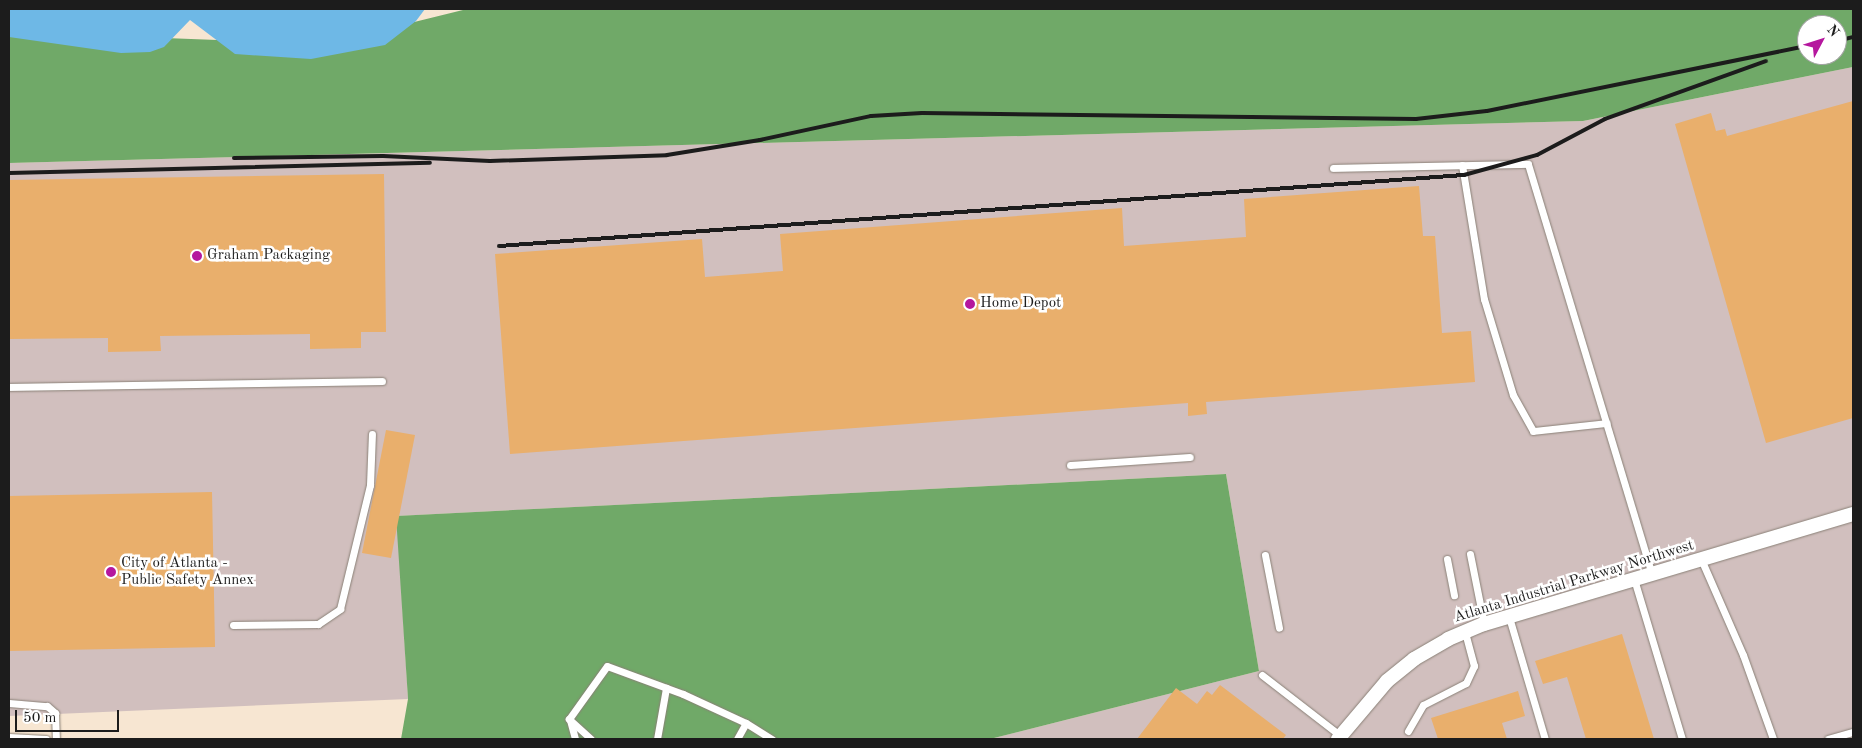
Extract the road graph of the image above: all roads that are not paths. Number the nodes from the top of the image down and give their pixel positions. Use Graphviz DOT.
graph roads {
  1 [pos="1462,166"];
  2 [pos="1333,168"];
  3 [pos="382,381"];
  4 [pos="9,387"];
  5 [pos="1607,423"];
  6 [pos="372,434"];
  7 [pos="1190,457"];
  8 [pos="1070,465"];
  9 [pos="1853,514"];
  10 [pos="1470,554"];
  11 [pos="1265,555"];
  12 [pos="1448,559"];
  13 [pos="1701,559"];
  14 [pos="1652,574"];
  15 [pos="1634,579"];
  16 [pos="1454,595"];
  17 [pos="1510,617"];
  18 [pos="1484,624"];
  19 [pos="233,625"];
  20 [pos="1279,628"];
  21 [pos="1464,632"];
  22 [pos="1262,675"];
  23 [pos="666,688"];
  24 [pos="9,703"];
  25 [pos="569,719"];
  26 [pos="746,723"];
  27 [pos="1408,730"];
  28 [pos="1853,732"];
  29 [pos="9,737"];
  30 [pos="1340,737"];
  31 [pos="46,739"];
  32 [pos="56,739"];
  33 [pos="575,739"];
  34 [pos="591,739"];
  35 [pos="657,739"];
  36 [pos="737,739"];
  37 [pos="772,739"];
  38 [pos="1546,739"];
  39 [pos="1682,739"];
  40 [pos="1773,739"];
  41 [pos="1828,739"];
  1 -- 2 [label="lane"];
  1 -- 5 [label="lane"];
  1 -- 5 [label="lane"];
  3 -- 4 [label="lane"];
  5 -- 14 [label="lane"];
  6 -- 19 [label="lane"];
  7 -- 8 [label="lane"];
  9 -- 13 [label="street, Atlanta Industrial Parkway Northwest"];
  10 -- 18 [label="lane"];
  11 -- 20 [label="lane"];
  12 -- 16 [label="lane"];
  13 -- 14 [label="street, Atlanta Industrial Parkway Northwest"];
  13 -- 40 [label="lane"];
  14 -- 15 [label="street, Atlanta Industrial Parkway Northwest"];
  15 -- 17 [label="street, Atlanta Industrial Parkway Northwest"];
  15 -- 39 [label="lane"];
  17 -- 18 [label="street, Atlanta Industrial Parkway Northwest"];
  17 -- 38 [label="lane"];
  18 -- 21 [label="street, Atlanta Industrial Parkway Northwest"];
  21 -- 27 [label="lane"];
  21 -- 30 [label="street, Atlanta Industrial Parkway Northwest"];
  22 -- 30 [label="lane"];
  23 -- 25 [label="lane"];
  23 -- 26 [label="lane"];
  23 -- 35 [label="lane"];
  24 -- 32 [label="lane"];
  25 -- 33 [label="lane"];
  25 -- 34 [label="lane"];
  26 -- 36 [label="lane"];
  26 -- 37 [label="lane"];
  28 -- 41 [label="lane"];
  29 -- 31 [label="lane"];
}
